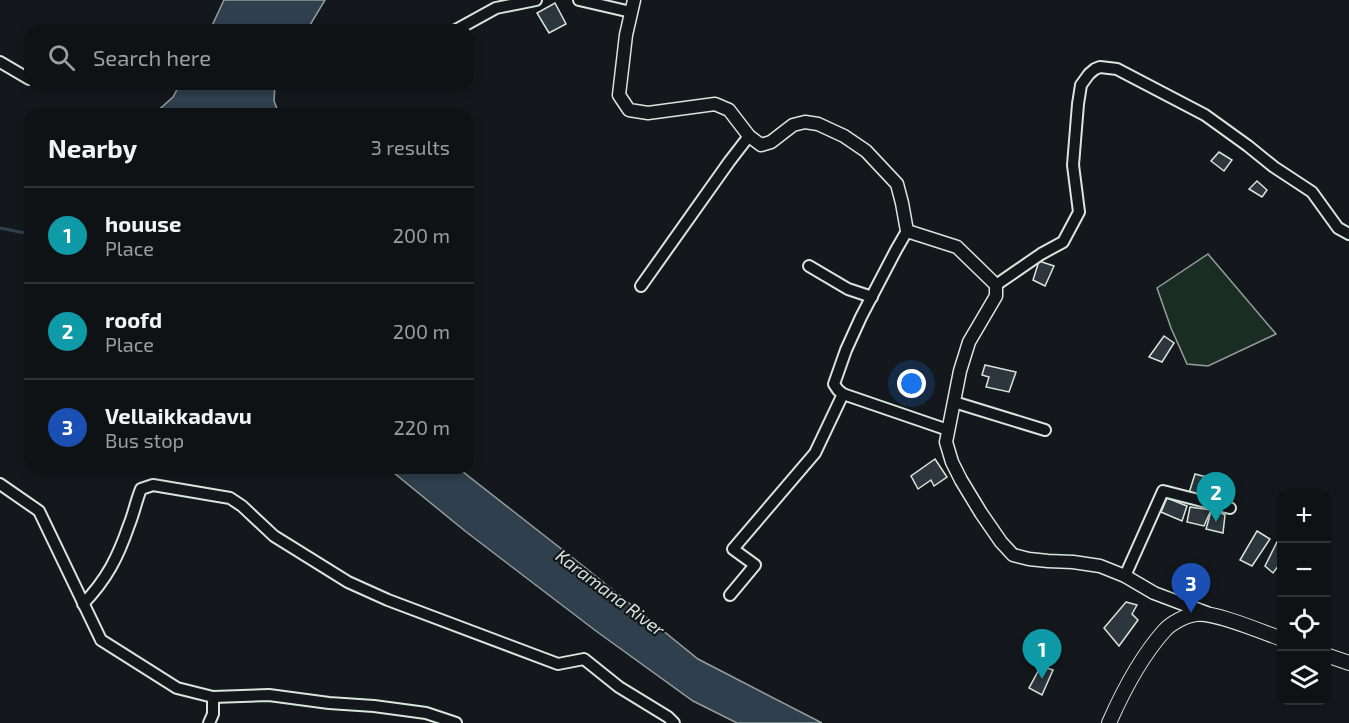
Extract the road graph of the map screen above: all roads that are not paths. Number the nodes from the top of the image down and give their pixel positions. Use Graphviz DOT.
graph roads {
  1 [pos="536,0"];
  2 [pos="579,0"];
  3 [pos="632,6"];
  4 [pos="467,24"];
  5 [pos="0,62"];
  6 [pos="24,76"];
  7 [pos="749,136"];
  8 [pos="907,231"];
  9 [pos="1349,234"];
  10 [pos="809,266"];
  11 [pos="996,285"];
  12 [pos="640,286"];
  13 [pos="872,297"];
  14 [pos="843,394"];
  15 [pos="954,402"];
  16 [pos="948,430"];
  17 [pos="1045,430"];
  18 [pos="0,484"];
  19 [pos="1230,508"];
  20 [pos="1125,576"];
  21 [pos="730,595"];
  22 [pos="83,603"];
  23 [pos="1219,617"];
  24 [pos="1277,638"];
  25 [pos="1331,657"];
  26 [pos="1349,663"];
  27 [pos="213,697"];
  28 [pos="209,723"];
  29 [pos="456,723"];
  30 [pos="674,723"];
  31 [pos="1109,723"];
  1 -- 4 [label="street"];
  2 -- 3 [label="street"];
  3 -- 7 [label="street"];
  5 -- 6 [label="street"];
  7 -- 8 [label="street"];
  7 -- 12 [label="street"];
  8 -- 11 [label="street"];
  8 -- 13 [label="street"];
  9 -- 11 [label="street"];
  10 -- 13 [label="street"];
  11 -- 15 [label="street"];
  13 -- 14 [label="street"];
  14 -- 16 [label="street"];
  14 -- 21 [label="street"];
  15 -- 16 [label="street"];
  15 -- 17 [label="street"];
  16 -- 20 [label="street"];
  18 -- 22 [label="street"];
  19 -- 20 [label="street"];
  20 -- 23 [label="street"];
  22 -- 27 [label="street"];
  22 -- 30 [label="street"];
  23 -- 24 [label="main road"];
  23 -- 31 [label="main road"];
  25 -- 26 [label="main road"];
  27 -- 28 [label="street"];
  27 -- 29 [label="street"];
}
